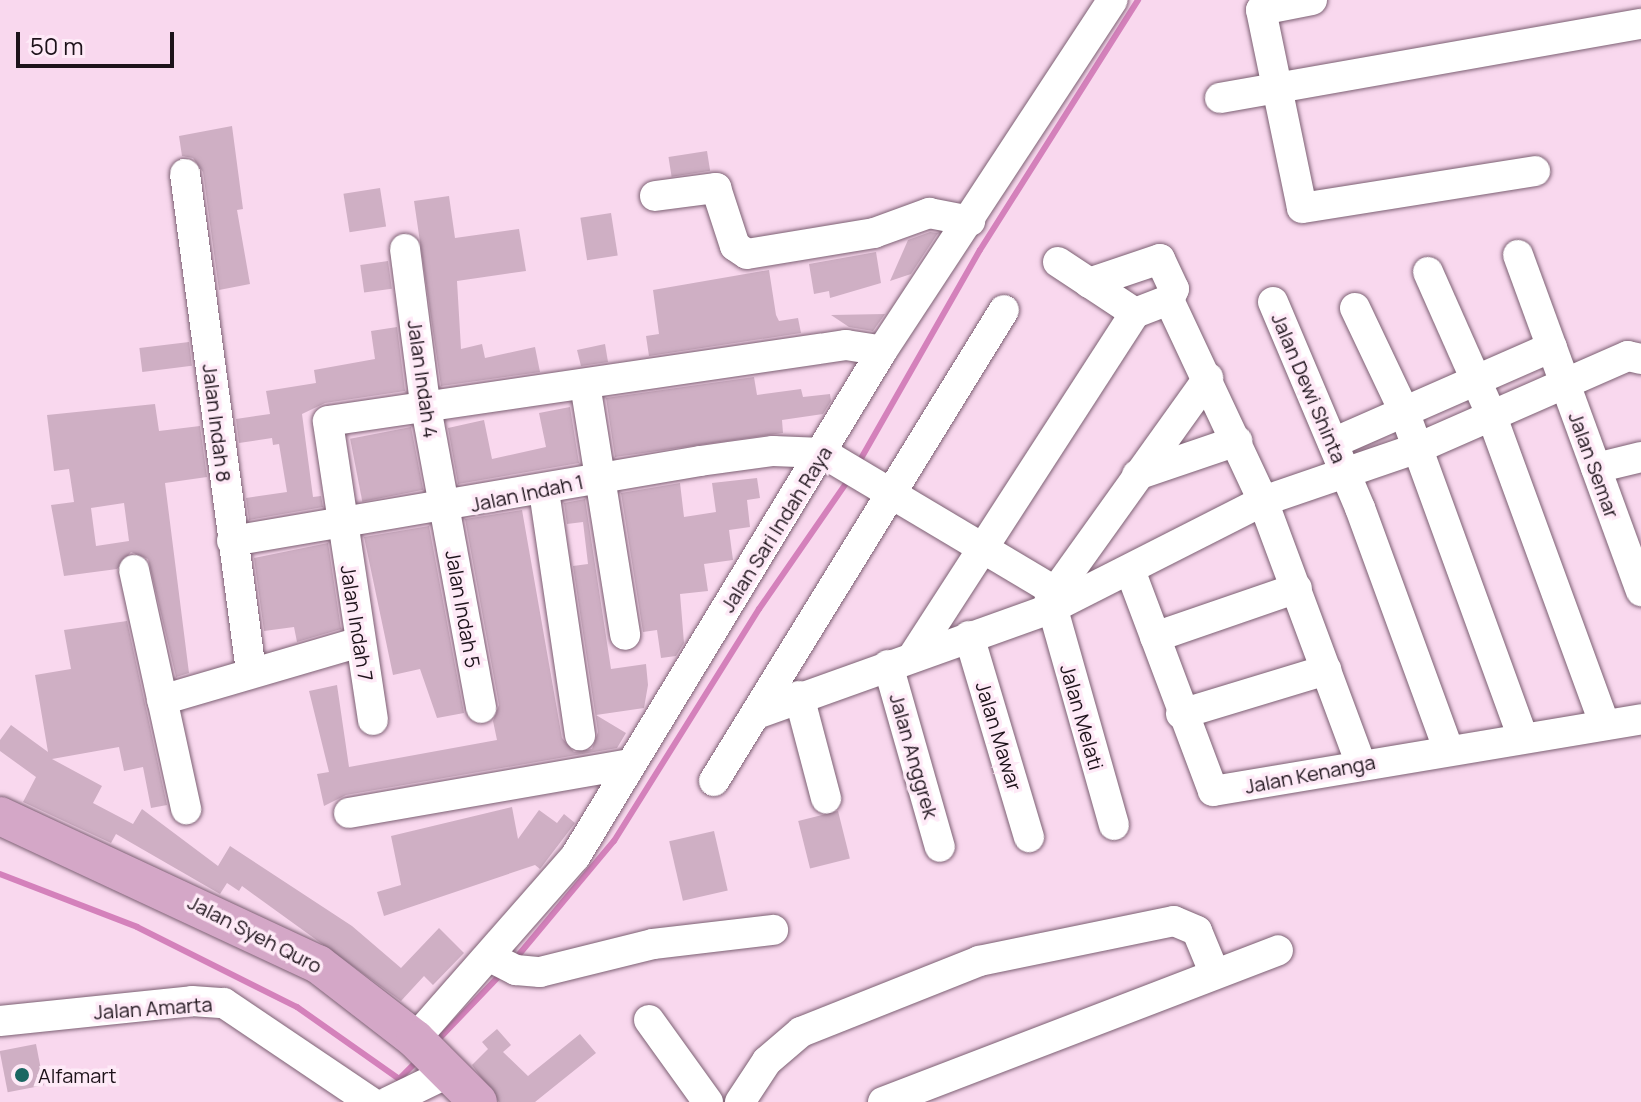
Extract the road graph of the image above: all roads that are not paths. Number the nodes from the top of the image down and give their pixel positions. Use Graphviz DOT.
graph roads {
  1 [pos="1113,0"];
  2 [pos="1312,0"];
  3 [pos="1258,5"];
  4 [pos="1641,24"];
  5 [pos="1279,84"];
  6 [pos="1220,98"];
  7 [pos="1535,171"];
  8 [pos="185,174"];
  9 [pos="655,196"];
  10 [pos="970,221"];
  11 [pos="405,249"];
  12 [pos="1518,255"];
  13 [pos="1058,262"];
  14 [pos="1428,272"];
  15 [pos="1089,283"];
  16 [pos="1169,300"];
  17 [pos="1273,302"];
  18 [pos="1355,308"];
  19 [pos="1004,310"];
  20 [pos="1135,313"];
  21 [pos="1552,347"];
  22 [pos="882,351"];
  23 [pos="1641,359"];
  24 [pos="1208,378"];
  25 [pos="1475,381"];
  26 [pos="1565,383"];
  27 [pos="585,384"];
  28 [pos="425,402"];
  29 [pos="1404,411"];
  30 [pos="1491,414"];
  31 [pos="1237,441"];
  32 [pos="1333,443"];
  33 [pos="1418,448"];
  34 [pos="828,456"];
  35 [pos="1641,457"];
  36 [pos="1596,468"];
  37 [pos="1345,473"];
  38 [pos="1137,475"];
  39 [pos="602,477"];
  40 [pos="879,489"];
  41 [pos="544,491"];
  42 [pos="1263,501"];
  43 [pos="445,509"];
  44 [pos="341,525"];
  45 [pos="1630,531"];
  46 [pos="232,541"];
  47 [pos="980,549"];
  48 [pos="134,570"];
  49 [pos="1130,570"];
  50 [pos="1297,588"];
  51 [pos="1641,591"];
  52 [pos="1052,599"];
  53 [pos="625,635"];
  54 [pos="969,636"];
  55 [pos="1155,637"];
  56 [pos="360,642"];
  57 [pos="915,653"];
  58 [pos="888,665"];
  59 [pos="1326,670"];
  60 [pos="251,671"];
  61 [pos="799,696"];
  62 [pos="162,700"];
  63 [pos="481,708"];
  64 [pos="759,713"];
  65 [pos="1181,714"];
  66 [pos="1641,719"];
  67 [pos="373,720"];
  68 [pos="1605,725"];
  69 [pos="580,735"];
  70 [pos="1522,736"];
  71 [pos="1448,749"];
  72 [pos="630,764"];
  73 [pos="1361,764"];
  74 [pos="714,781"];
  75 [pos="826,798"];
  76 [pos="186,809"];
  77 [pos="349,813"];
  78 [pos="0,816"];
  79 [pos="1114,825"];
  80 [pos="1029,837"];
  81 [pos="940,847"];
  82 [pos="773,930"];
  83 [pos="1278,950"];
  84 [pos="502,963"];
  85 [pos="1214,972"];
  86 [pos="649,1020"];
  87 [pos="0,1021"];
  88 [pos="430,1055"];
  89 [pos="371,1102"];
  90 [pos="388,1102"];
  91 [pos="478,1102"];
  92 [pos="708,1102"];
  93 [pos="740,1102"];
  94 [pos="883,1102"];
  1 -- 10 [label="street, Jalan Sari Indah Raya"];
  2 -- 3 [label="street"];
  3 -- 5 [label="street"];
  4 -- 5 [label="street"];
  5 -- 6 [label="street"];
  5 -- 7 [label="street"];
  8 -- 46 [label="street, Jalan Indah 8"];
  9 -- 10 [label="street"];
  10 -- 22 [label="street, Jalan Sari Indah Raya"];
  11 -- 28 [label="street, Jalan Indah 4"];
  12 -- 21 [label="street, Jalan Semar"];
  13 -- 15 [label="street"];
  14 -- 25 [label="street"];
  15 -- 16 [label="street"];
  15 -- 20 [label="street"];
  16 -- 20 [label="street"];
  16 -- 24 [label="street"];
  17 -- 32 [label="street, Jalan Dewi Shinta"];
  18 -- 29 [label="street"];
  19 -- 40 [label="street"];
  20 -- 47 [label="street"];
  21 -- 25 [label="street"];
  21 -- 26 [label="street, Jalan Semar"];
  22 -- 27 [label="street"];
  22 -- 34 [label="street, Jalan Sari Indah Raya"];
  23 -- 26 [label="street"];
  24 -- 31 [label="street"];
  24 -- 38 [label="street"];
  25 -- 29 [label="street"];
  25 -- 30 [label="street"];
  26 -- 30 [label="street"];
  26 -- 36 [label="street, Jalan Semar"];
  27 -- 28 [label="street"];
  27 -- 39 [label="street"];
  28 -- 43 [label="street, Jalan Indah 4"];
  28 -- 44 [label="street, Jalan Indah 7"];
  29 -- 32 [label="street"];
  29 -- 33 [label="street"];
  30 -- 33 [label="street"];
  30 -- 68 [label="street"];
  31 -- 38 [label="street"];
  31 -- 42 [label="street"];
  32 -- 37 [label="street, Jalan Dewi Shinta"];
  33 -- 37 [label="street"];
  33 -- 70 [label="street"];
  34 -- 39 [label="street, Jalan Indah 1"];
  34 -- 40 [label="street"];
  34 -- 72 [label="street, Jalan Sari Indah Raya"];
  35 -- 36 [label="street"];
  36 -- 45 [label="street, Jalan Semar"];
  37 -- 42 [label="street"];
  37 -- 71 [label="street, Jalan Dewi Shinta"];
  38 -- 52 [label="street"];
  39 -- 41 [label="street, Jalan Indah 1"];
  39 -- 53 [label="street"];
  40 -- 47 [label="street"];
  40 -- 64 [label="street"];
  41 -- 43 [label="street, Jalan Indah 1"];
  41 -- 69 [label="street"];
  42 -- 49 [label="street"];
  42 -- 50 [label="street"];
  43 -- 44 [label="street, Jalan Indah 1"];
  43 -- 63 [label="street, Jalan Indah 5"];
  44 -- 46 [label="street, Jalan Indah 1"];
  44 -- 56 [label="street, Jalan Indah 7"];
  45 -- 51 [label="street, Jalan Semar"];
  46 -- 60 [label="street, Jalan Indah 8"];
  47 -- 52 [label="street"];
  47 -- 57 [label="street"];
  48 -- 62 [label="street"];
  49 -- 52 [label="street"];
  49 -- 55 [label="street, Jalan Kenanga"];
  50 -- 55 [label="street"];
  50 -- 59 [label="street"];
  52 -- 54 [label="street"];
  52 -- 79 [label="street, Jalan Melati"];
  54 -- 57 [label="street"];
  54 -- 80 [label="street, Jalan Mawar"];
  55 -- 65 [label="street, Jalan Kenanga"];
  56 -- 60 [label="street"];
  56 -- 67 [label="street, Jalan Indah 7"];
  57 -- 58 [label="street"];
  58 -- 61 [label="street"];
  58 -- 81 [label="street, Jalan Anggrek"];
  59 -- 65 [label="street"];
  59 -- 73 [label="street"];
  60 -- 62 [label="street"];
  61 -- 64 [label="street"];
  61 -- 75 [label="street"];
  62 -- 76 [label="street"];
  64 -- 74 [label="street"];
  65 -- 73 [label="street, Jalan Kenanga"];
  66 -- 68 [label="street, Jalan Kenanga"];
  68 -- 70 [label="street, Jalan Kenanga"];
  70 -- 71 [label="street, Jalan Kenanga"];
  71 -- 73 [label="street, Jalan Kenanga"];
  72 -- 77 [label="street"];
  72 -- 84 [label="street, Jalan Sari Indah Raya"];
  78 -- 88 [label="main road, Jalan Syeh Quro"];
  82 -- 84 [label="street"];
  83 -- 85 [label="street"];
  84 -- 88 [label="street, Jalan Sari Indah Raya"];
  85 -- 93 [label="street"];
  85 -- 94 [label="street"];
  86 -- 92 [label="street"];
  87 -- 89 [label="street, Jalan Amarta"];
  88 -- 90 [label="street"];
  88 -- 91 [label="main road, Jalan Syeh Quro"];
}
